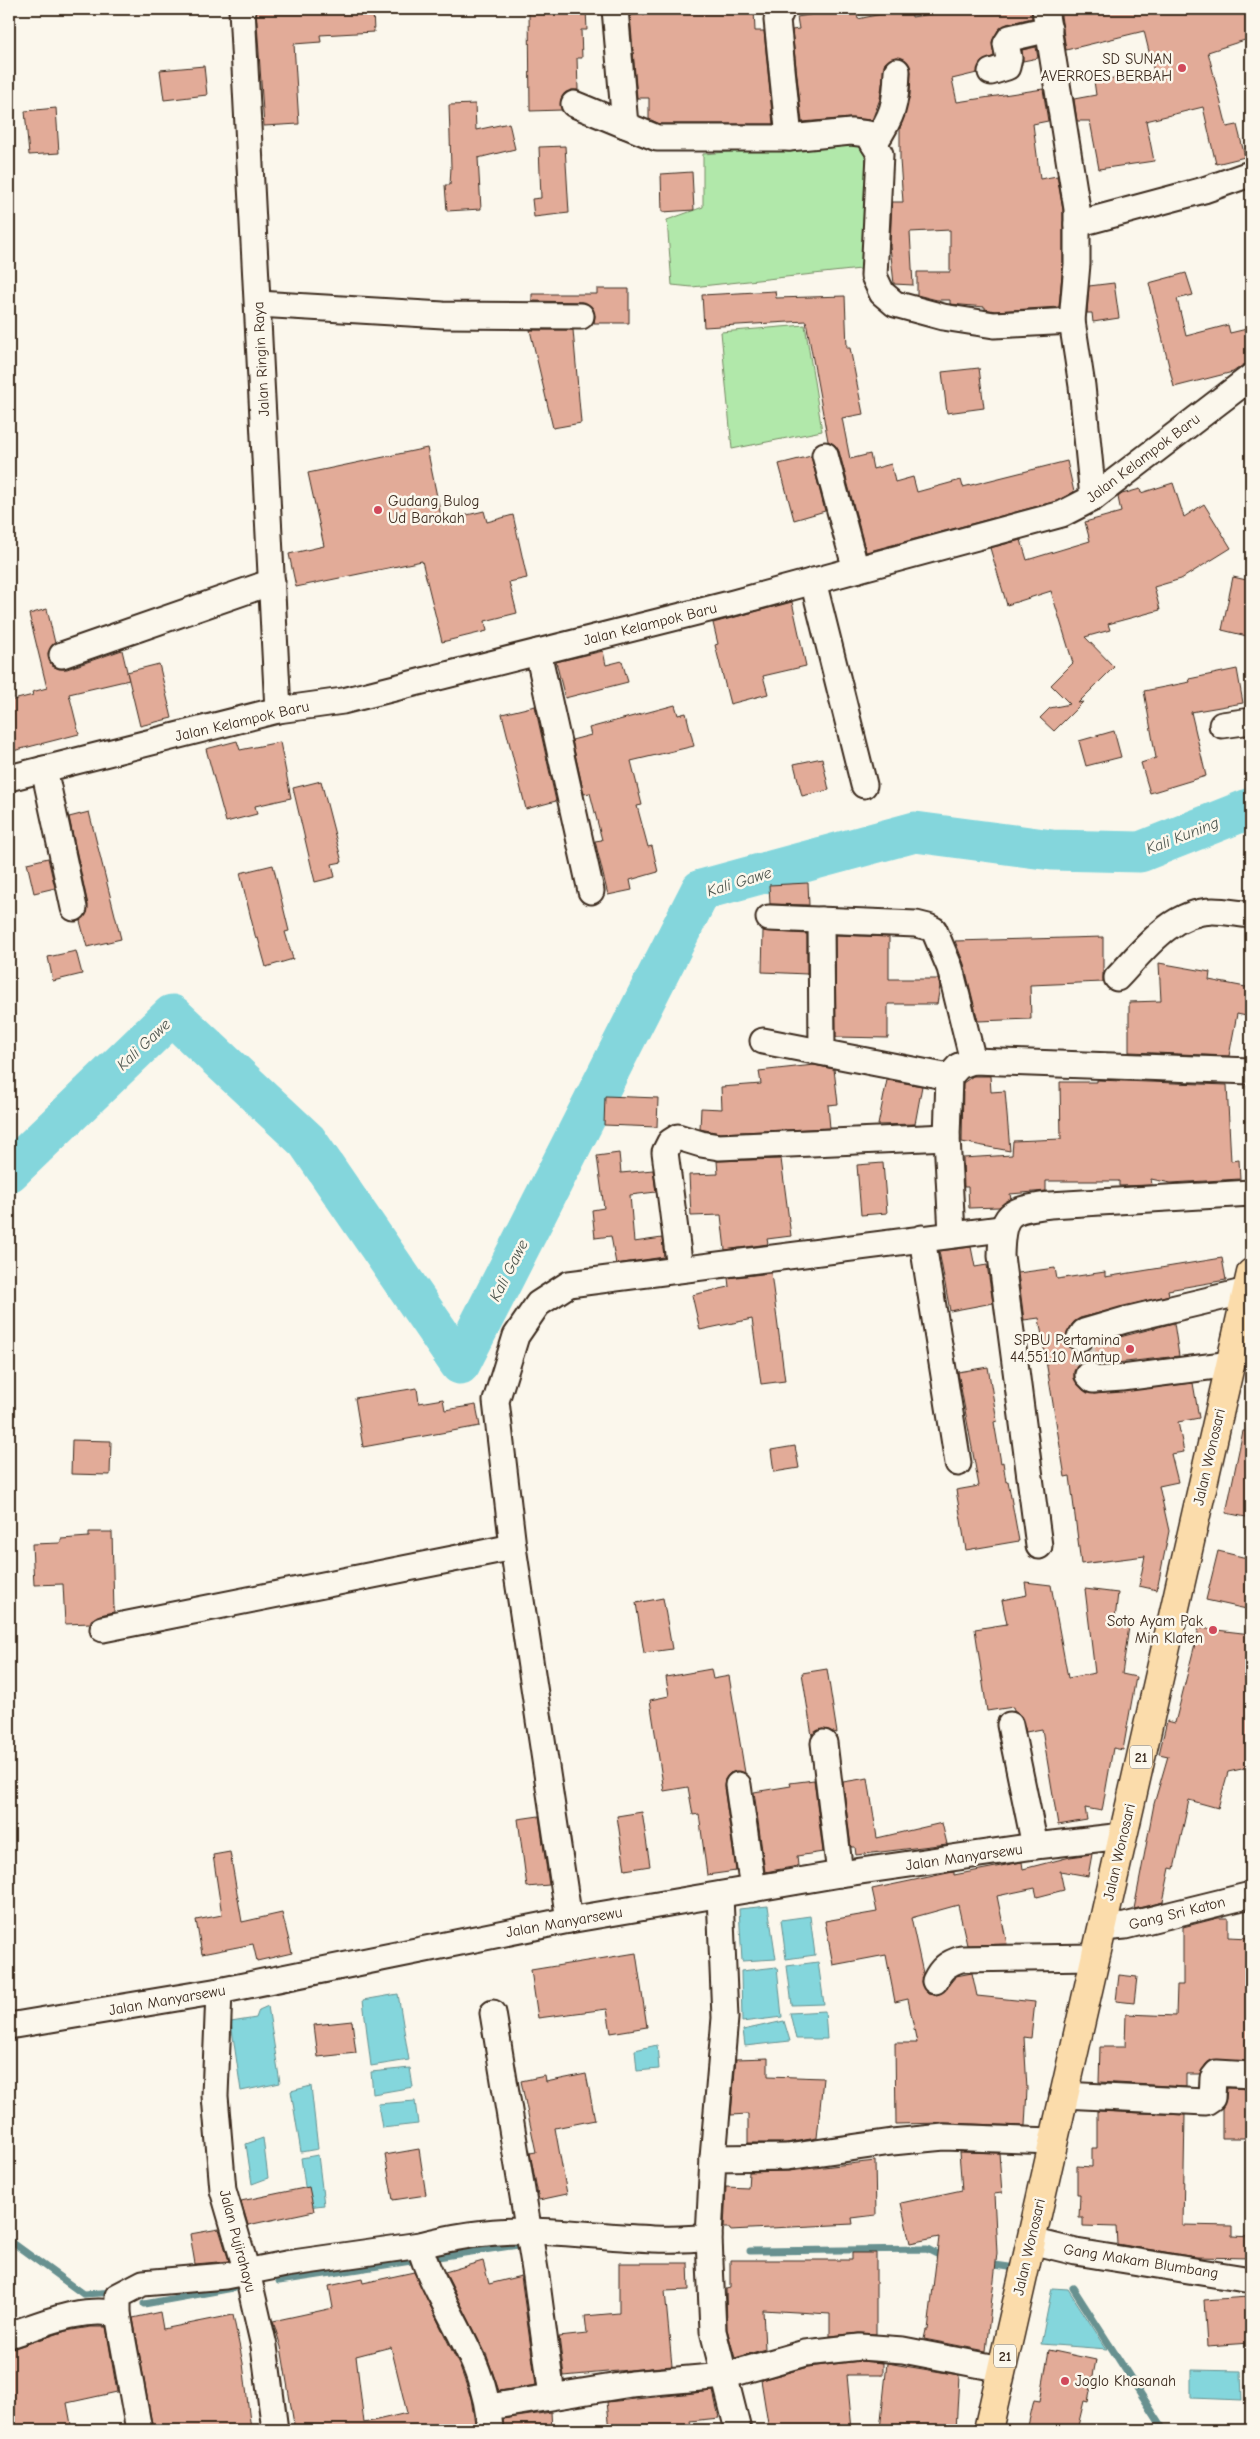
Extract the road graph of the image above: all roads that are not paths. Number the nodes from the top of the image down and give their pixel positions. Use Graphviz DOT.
graph roads {
  1 [pos="242,9"];
  2 [pos="615,9"];
  3 [pos="782,9"];
  4 [pos="1047,19"];
  5 [pos="897,71"];
  6 [pos="991,72"];
  7 [pos="574,104"];
  8 [pos="625,125"];
  9 [pos="789,138"];
  10 [pos="874,144"];
  11 [pos="1247,175"];
  12 [pos="1077,224"];
  13 [pos="258,304"];
  14 [pos="581,316"];
  15 [pos="1072,321"];
  16 [pos="1251,377"];
  17 [pos="825,455"];
  18 [pos="1093,498"];
  19 [pos="856,570"];
  20 [pos="813,581"];
  21 [pos="272,582"];
  22 [pos="538,652"];
  23 [pos="62,655"];
  24 [pos="278,710"];
  25 [pos="1251,721"];
  26 [pos="1222,725"];
  27 [pos="44,769"];
  28 [pos="9,778"];
  29 [pos="864,786"];
  30 [pos="591,891"];
  31 [pos="74,908"];
  32 [pos="1251,915"];
  33 [pos="769,918"];
  34 [pos="821,920"];
  35 [pos="1118,978"];
  36 [pos="762,1041"];
  37 [pos="822,1052"];
  38 [pos="973,1061"];
  39 [pos="1251,1071"];
  40 [pos="949,1077"];
  41 [pos="947,1137"];
  42 [pos="1251,1193"];
  43 [pos="1001,1229"];
  44 [pos="952,1234"];
  45 [pos="922,1238"];
  46 [pos="680,1269"];
  47 [pos="1249,1282"];
  48 [pos="1080,1338"];
  49 [pos="1239,1350"];
  50 [pos="1088,1375"];
  51 [pos="958,1463"];
  52 [pos="1040,1546"];
  53 [pos="513,1548"];
  54 [pos="103,1629"];
  55 [pos="1010,1725"];
  56 [pos="824,1743"];
  57 [pos="738,1786"];
  58 [pos="1122,1836"];
  59 [pos="1035,1846"];
  60 [pos="840,1874"];
  61 [pos="753,1889"];
  62 [pos="720,1895"];
  63 [pos="1251,1895"];
  64 [pos="569,1920"];
  65 [pos="1102,1928"];
  66 [pos="1095,1957"];
  67 [pos="935,1981"];
  68 [pos="219,1991"];
  69 [pos="493,2013"];
  70 [pos="9,2026"];
  71 [pos="1251,2075"];
  72 [pos="1063,2096"];
  73 [pos="1053,2141"];
  74 [pos="713,2158"];
  75 [pos="528,2231"];
  76 [pos="1031,2241"];
  77 [pos="710,2247"];
  78 [pos="422,2254"];
  79 [pos="247,2272"];
  80 [pos="1251,2280"];
  81 [pos="118,2314"];
  82 [pos="9,2335"];
  83 [pos="1002,2369"];
  84 [pos="724,2376"];
  85 [pos="552,2396"];
  86 [pos="490,2418"];
  87 [pos="139,2430"];
  88 [pos="275,2430"];
  89 [pos="738,2430"];
  90 [pos="988,2430"];
  1 -- 13 [label="street, Jalan Ringin Raya"];
  2 -- 8 [label="street"];
  3 -- 9 [label="street"];
  4 -- 6 [label="street"];
  4 -- 12 [label="street"];
  5 -- 10 [label="street"];
  7 -- 8 [label="street"];
  8 -- 9 [label="street"];
  9 -- 10 [label="street"];
  10 -- 15 [label="street"];
  11 -- 12 [label="street"];
  12 -- 15 [label="street"];
  13 -- 14 [label="street"];
  13 -- 21 [label="street, Jalan Ringin Raya"];
  15 -- 18 [label="street"];
  16 -- 18 [label="street, Jalan Kelampok Baru"];
  17 -- 19 [label="street"];
  18 -- 19 [label="street, Jalan Kelampok Baru"];
  19 -- 20 [label="street, Jalan Kelampok Baru"];
  20 -- 22 [label="street, Jalan Kelampok Baru"];
  20 -- 29 [label="street"];
  21 -- 23 [label="street"];
  21 -- 24 [label="street, Jalan Ringin Raya"];
  22 -- 24 [label="street, Jalan Kelampok Baru"];
  22 -- 30 [label="street"];
  24 -- 27 [label="street, Jalan Kelampok Baru"];
  25 -- 26 [label="street"];
  27 -- 28 [label="street, Jalan Kelampok Baru"];
  27 -- 31 [label="street"];
  32 -- 35 [label="street"];
  33 -- 34 [label="street"];
  34 -- 37 [label="street"];
  34 -- 38 [label="street"];
  36 -- 37 [label="street"];
  37 -- 40 [label="street"];
  38 -- 39 [label="street"];
  38 -- 40 [label="street"];
  40 -- 41 [label="street"];
  41 -- 44 [label="street"];
  41 -- 46 [label="street"];
  42 -- 43 [label="street"];
  43 -- 44 [label="street"];
  43 -- 52 [label="street"];
  44 -- 45 [label="street"];
  45 -- 46 [label="street"];
  45 -- 51 [label="street"];
  46 -- 53 [label="street"];
  47 -- 48 [label="street"];
  47 -- 49 [label="highway, Jalan Wonosari / 21"];
  49 -- 50 [label="street"];
  49 -- 58 [label="highway, Jalan Wonosari / 21"];
  53 -- 54 [label="street"];
  53 -- 64 [label="street"];
  55 -- 59 [label="street"];
  56 -- 60 [label="street"];
  57 -- 61 [label="street"];
  58 -- 59 [label="street, Jalan Manyarsewu"];
  58 -- 65 [label="highway, Jalan Wonosari / 21"];
  59 -- 60 [label="street, Jalan Manyarsewu"];
  60 -- 61 [label="street, Jalan Manyarsewu"];
  61 -- 62 [label="street, Jalan Manyarsewu"];
  62 -- 64 [label="street, Jalan Manyarsewu"];
  62 -- 74 [label="street"];
  63 -- 65 [label="street, Gang Sri Katon"];
  64 -- 68 [label="street, Jalan Manyarsewu"];
  65 -- 66 [label="highway, Jalan Wonosari / 21"];
  66 -- 67 [label="street"];
  66 -- 72 [label="highway, Jalan Wonosari / 21"];
  68 -- 70 [label="street, Jalan Manyarsewu"];
  68 -- 79 [label="street, Jalan Pujirahayu"];
  69 -- 75 [label="street"];
  71 -- 72 [label="street"];
  72 -- 73 [label="highway, Jalan Wonosari / 21"];
  73 -- 74 [label="street"];
  73 -- 76 [label="highway, Jalan Wonosari / 21"];
  74 -- 77 [label="street"];
  75 -- 77 [label="street"];
  75 -- 78 [label="street"];
  75 -- 85 [label="street"];
  76 -- 80 [label="street, Gang Makam Blumbang"];
  76 -- 83 [label="highway, Jalan Wonosari / 21"];
  77 -- 84 [label="street"];
  78 -- 79 [label="street"];
  78 -- 86 [label="street"];
  79 -- 81 [label="street"];
  79 -- 88 [label="street, Jalan Pujirahayu"];
  81 -- 82 [label="street"];
  81 -- 87 [label="street"];
  83 -- 84 [label="street"];
  83 -- 90 [label="highway, Jalan Wonosari / 21"];
  84 -- 85 [label="street"];
  84 -- 89 [label="street"];
  85 -- 86 [label="street"];
}
